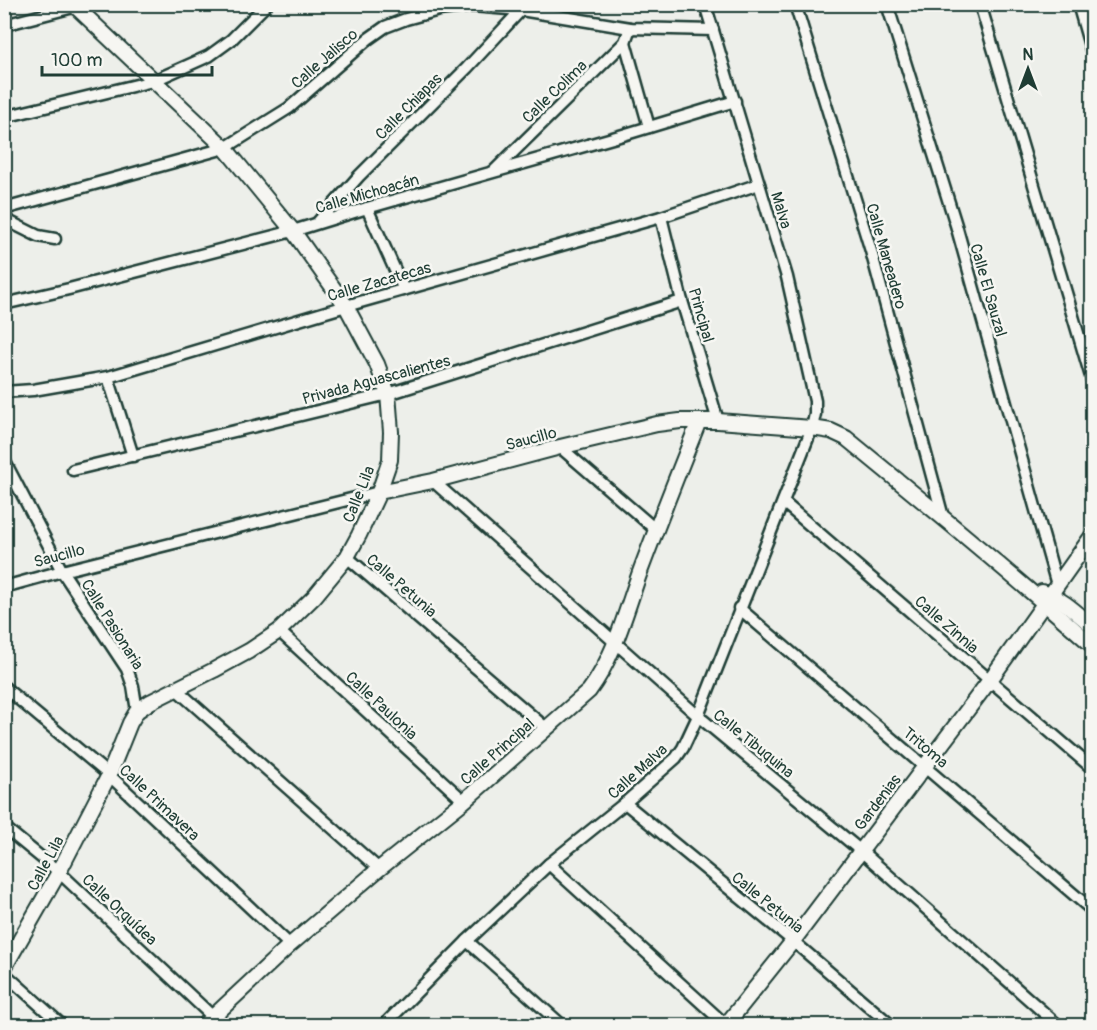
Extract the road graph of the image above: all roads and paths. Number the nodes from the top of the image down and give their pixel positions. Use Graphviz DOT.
graph roads {
  1 [pos="267,4"];
  2 [pos="705,4"];
  3 [pos="795,4"];
  4 [pos="887,4"];
  5 [pos="980,4"];
  6 [pos="1078,4"];
  7 [pos="78,5"];
  8 [pos="520,10"];
  9 [pos="564,10"];
  10 [pos="4,25"];
  11 [pos="630,28"];
  12 [pos="713,30"];
  13 [pos="625,42"];
  14 [pos="1092,53"];
  15 [pos="153,81"];
  16 [pos="735,101"];
  17 [pos="4,117"];
  18 [pos="649,127"];
  19 [pos="225,148"];
  20 [pos="493,172"];
  21 [pos="759,184"];
  22 [pos="367,208"];
  23 [pos="4,209"];
  24 [pos="661,217"];
  25 [pos="4,219"];
  26 [pos="317,223"];
  27 [pos="293,231"];
  28 [pos="55,239"];
  29 [pos="404,290"];
  30 [pos="682,301"];
  31 [pos="4,304"];
  32 [pos="346,306"];
  33 [pos="108,377"];
  34 [pos="1092,380"];
  35 [pos="4,392"];
  36 [pos="388,394"];
  37 [pos="699,421"];
  38 [pos="718,421"];
  39 [pos="812,428"];
  40 [pos="560,447"];
  41 [pos="133,456"];
  42 [pos="4,460"];
  43 [pos="73,470"];
  44 [pos="433,481"];
  45 [pos="380,492"];
  46 [pos="783,502"];
  47 [pos="943,517"];
  48 [pos="656,530"];
  49 [pos="1092,536"];
  50 [pos="347,557"];
  51 [pos="62,571"];
  52 [pos="4,587"];
  53 [pos="1051,594"];
  54 [pos="740,608"];
  55 [pos="1092,626"];
  56 [pos="279,631"];
  57 [pos="615,643"];
  58 [pos="1092,645"];
  59 [pos="990,680"];
  60 [pos="4,687"];
  61 [pos="176,689"];
  62 [pos="137,711"];
  63 [pos="698,716"];
  64 [pos="547,729"];
  65 [pos="925,766"];
  66 [pos="1092,768"];
  67 [pos="109,775"];
  68 [pos="465,801"];
  69 [pos="624,803"];
  70 [pos="4,827"];
  71 [pos="861,851"];
  72 [pos="549,864"];
  73 [pos="380,869"];
  74 [pos="59,872"];
  75 [pos="1092,910"];
  76 [pos="467,941"];
  77 [pos="793,941"];
  78 [pos="290,945"];
  79 [pos="4,968"];
  80 [pos="4,973"];
  81 [pos="208,1021"];
  82 [pos="385,1025"];
  83 [pos="726,1025"];
  84 [pos="63,1026"];
  85 [pos="563,1026"];
  86 [pos="892,1026"];
  87 [pos="1059,1026"];
  1 -- 15 [label="street"];
  2 -- 12 [label="street, Malva"];
  3 -- 47 [label="street, Calle Maneadero"];
  4 -- 53 [label="street, Calle El Sauzal"];
  5 -- 34 [label="street"];
  6 -- 14 [label="street"];
  7 -- 10 [label="street"];
  7 -- 15 [label="street, Calle Lila"];
  8 -- 9 [label="street, Calle Jalisco"];
  8 -- 19 [label="street, Calle Jalisco"];
  8 -- 26 [label="street, Calle Chiapas"];
  9 -- 11 [label="street, Calle Jalisco"];
  11 -- 12 [label="street, Calle Jalisco"];
  11 -- 13 [label="street, Calle Colima"];
  12 -- 16 [label="street, Malva"];
  13 -- 18 [label="street"];
  13 -- 20 [label="street, Calle Colima"];
  15 -- 17 [label="street"];
  15 -- 19 [label="street, Calle Lila"];
  16 -- 18 [label="street, Calle Michoacán"];
  16 -- 21 [label="street, Malva"];
  18 -- 20 [label="street, Calle Michoacán"];
  19 -- 23 [label="street, Calle Jalisco"];
  19 -- 27 [label="street, Calle Lila"];
  20 -- 22 [label="street, Calle Michoacán"];
  21 -- 24 [label="street, Calle Zacatecas"];
  21 -- 39 [label="street, Malva"];
  22 -- 26 [label="street, Calle Michoacán"];
  22 -- 29 [label="street"];
  24 -- 29 [label="street, Calle Zacatecas"];
  24 -- 30 [label="street, Principal"];
  25 -- 28 [label="street"];
  26 -- 27 [label="street, Calle Michoacán"];
  27 -- 31 [label="street, Calle Michoacán"];
  27 -- 32 [label="street, Calle Lila"];
  29 -- 32 [label="street, Calle Zacatecas"];
  30 -- 36 [label="street, Privada Aguascalientes"];
  30 -- 38 [label="street, Principal"];
  32 -- 33 [label="street, Calle Zacatecas"];
  32 -- 36 [label="street, Calle Lila"];
  33 -- 35 [label="street, Calle Zacatecas"];
  33 -- 41 [label="street"];
  36 -- 41 [label="street, Privada Aguascalientes"];
  36 -- 45 [label="street, Calle Lila"];
  37 -- 38 [label="street, Saucillo"];
  37 -- 40 [label="street, Saucillo"];
  37 -- 48 [label="street, Calle Principal"];
  38 -- 39 [label="street, Saucillo"];
  39 -- 46 [label="street, Calle Malva"];
  39 -- 47 [label="street, Saucillo"];
  40 -- 44 [label="street, Saucillo"];
  40 -- 48 [label="street"];
  41 -- 43 [label="street, Privada Aguascalientes"];
  42 -- 51 [label="street, Calle Pasionaria"];
  44 -- 45 [label="street, Saucillo"];
  44 -- 57 [label="street, Calle Tibuquina"];
  45 -- 50 [label="street, Calle Lila"];
  45 -- 51 [label="street, Saucillo"];
  46 -- 54 [label="street, Calle Malva"];
  46 -- 59 [label="street, Calle Zinnia"];
  47 -- 53 [label="street, Saucillo"];
  48 -- 57 [label="street, Calle Principal"];
  49 -- 53 [label="street, Gardenias"];
  50 -- 56 [label="street, Calle Lila"];
  50 -- 64 [label="street, Calle Petunia"];
  51 -- 52 [label="street, Saucillo"];
  51 -- 62 [label="street, Calle Pasionaria"];
  53 -- 55 [label="street"];
  53 -- 58 [label="street"];
  53 -- 59 [label="street, Gardenias"];
  54 -- 63 [label="street, Calle Malva"];
  54 -- 65 [label="street, Tritoma"];
  56 -- 61 [label="street, Calle Lila"];
  56 -- 68 [label="street, Calle Paulonia"];
  57 -- 63 [label="street, Calle Tibuquina"];
  57 -- 64 [label="street, Calle Principal"];
  59 -- 65 [label="street, Gardenias"];
  59 -- 66 [label="street, Calle Zinnia"];
  60 -- 67 [label="street, Calle Primavera"];
  61 -- 62 [label="street, Calle Lila"];
  61 -- 73 [label="street"];
  62 -- 67 [label="street, Calle Lila"];
  63 -- 69 [label="street, Calle Malva"];
  63 -- 71 [label="street, Calle Tibuquina"];
  64 -- 68 [label="street, Calle Principal"];
  65 -- 71 [label="street, Gardenias"];
  65 -- 75 [label="street, Tritoma"];
  67 -- 74 [label="street, Calle Lila"];
  67 -- 78 [label="street, Calle Primavera"];
  68 -- 73 [label="street, Calle Principal"];
  69 -- 72 [label="street, Calle Malva"];
  69 -- 77 [label="street, Calle Petunia"];
  70 -- 74 [label="street, Calle Orquídea"];
  71 -- 77 [label="street, Gardenias"];
  71 -- 87 [label="street, Calle Tibuquina"];
  72 -- 76 [label="street, Calle Malva"];
  72 -- 83 [label="street"];
  73 -- 78 [label="street, Calle Principal"];
  74 -- 79 [label="street, Calle Lila"];
  74 -- 81 [label="street, Calle Orquídea"];
  76 -- 82 [label="street, Calle Malva"];
  76 -- 85 [label="street"];
  77 -- 83 [label="street, Gardenias"];
  77 -- 86 [label="street, Calle Petunia"];
  78 -- 81 [label="street, Calle Principal"];
  80 -- 84 [label="street"];
}
